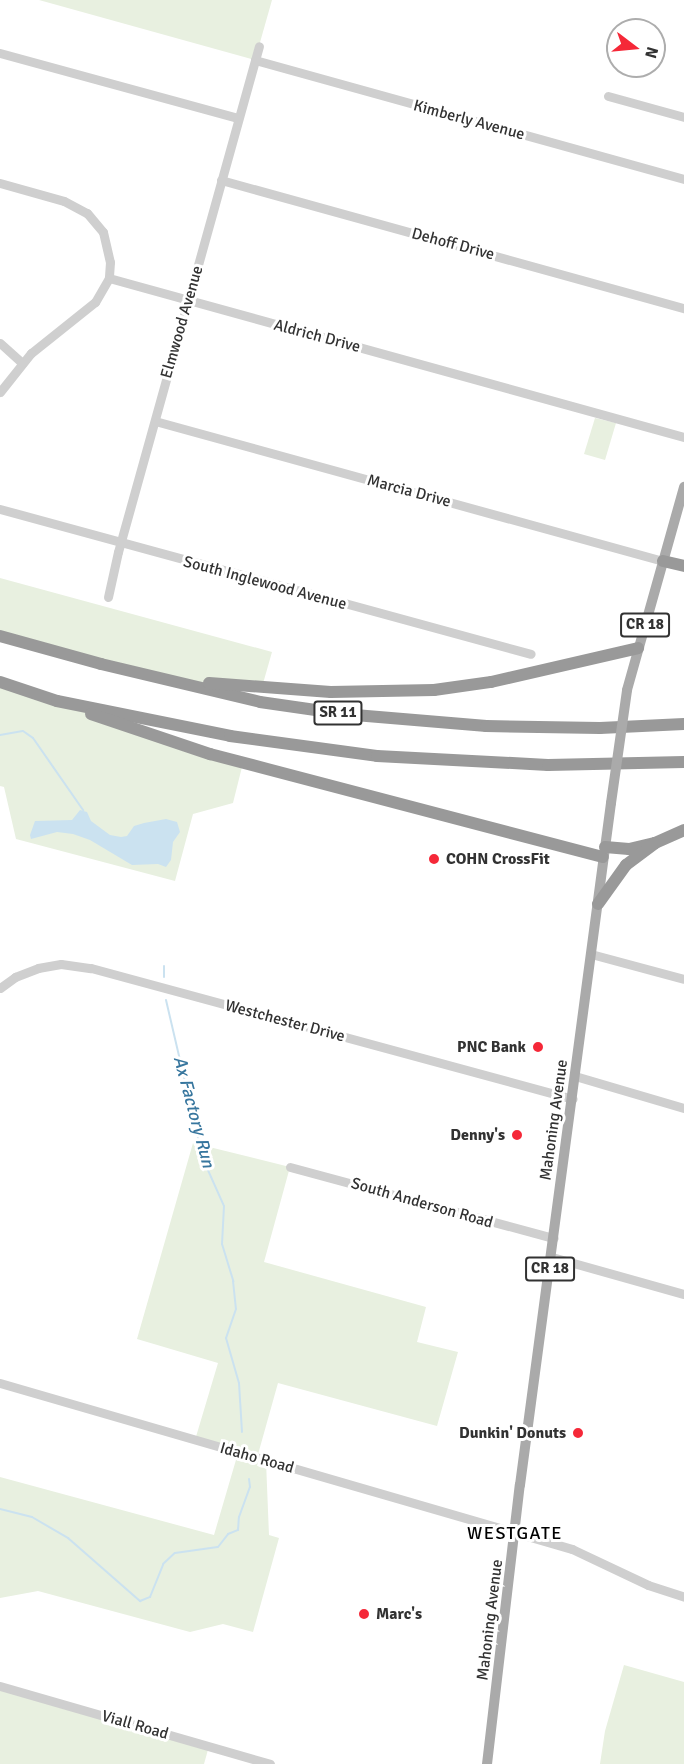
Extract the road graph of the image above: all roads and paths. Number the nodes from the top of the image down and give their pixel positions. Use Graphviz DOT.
graph roads {
  1 [pos="259,46"];
  2 [pos="0,53"];
  3 [pos="255,60"];
  4 [pos="608,96"];
  5 [pos="684,117"];
  6 [pos="238,118"];
  7 [pos="684,179"];
  8 [pos="222,180"];
  9 [pos="0,183"];
  10 [pos="109,278"];
  11 [pos="188,300"];
  12 [pos="684,308"];
  13 [pos="0,343"];
  14 [pos="22,363"];
  15 [pos="0,392"];
  16 [pos="154,421"];
  17 [pos="684,437"];
  18 [pos="684,487"];
  19 [pos="0,509"];
  20 [pos="121,543"];
  21 [pos="663,561"];
  22 [pos="684,566"];
  23 [pos="108,597"];
  24 [pos="0,636"];
  25 [pos="638,648"];
  26 [pos="531,654"];
  27 [pos="174,681"];
  28 [pos="0,682"];
  29 [pos="57,701"];
  30 [pos="684,724"];
  31 [pos="684,762"];
  32 [pos="684,830"];
  33 [pos="655,843"];
  34 [pos="604,852"];
  35 [pos="598,904"];
  36 [pos="591,954"];
  37 [pos="684,979"];
  38 [pos="0,988"];
  39 [pos="575,1076"];
  40 [pos="572,1099"];
  41 [pos="684,1108"];
  42 [pos="290,1167"];
  43 [pos="554,1238"];
  44 [pos="552,1257"];
  45 [pos="684,1294"];
  46 [pos="0,1383"];
  47 [pos="515,1533"];
  48 [pos="684,1597"];
  49 [pos="0,1686"];
  50 [pos="270,1764"];
  51 [pos="487,1764"];
  1 -- 3 [label="street, Elmwood Avenue"];
  2 -- 6 [label="street"];
  3 -- 6 [label="street, Elmwood Avenue"];
  3 -- 7 [label="street, Kimberly Avenue"];
  4 -- 5 [label="street"];
  6 -- 8 [label="street, Elmwood Avenue"];
  8 -- 11 [label="street, Elmwood Avenue"];
  8 -- 12 [label="street, Dehoff Drive"];
  9 -- 10 [label="street"];
  10 -- 11 [label="street, Aldrich Drive"];
  10 -- 14 [label="street"];
  11 -- 16 [label="street, Elmwood Avenue"];
  11 -- 17 [label="street, Aldrich Drive"];
  13 -- 14 [label="street"];
  14 -- 15 [label="street"];
  16 -- 20 [label="street, Elmwood Avenue"];
  16 -- 21 [label="street, Marcia Drive"];
  18 -- 21 [label="main road, Mahoning Avenue / CR 18"];
  19 -- 20 [label="street, South Inglewood Avenue"];
  20 -- 23 [label="street, Elmwood Avenue"];
  20 -- 26 [label="street, South Inglewood Avenue"];
  21 -- 22 [label="highway"];
  21 -- 25 [label="main road, Mahoning Avenue / CR 18"];
  24 -- 27 [label="highway, SR 11"];
  25 -- 27 [label="highway"];
  25 -- 34 [label="main road, Mahoning Avenue / CR 18, bridge"];
  27 -- 30 [label="highway, SR 11"];
  28 -- 29 [label="highway, SR 11"];
  29 -- 31 [label="highway, SR 11"];
  29 -- 34 [label="highway"];
  32 -- 33 [label="highway"];
  33 -- 34 [label="highway"];
  33 -- 35 [label="highway"];
  34 -- 35 [label="main road, Mahoning Avenue / CR 18"];
  35 -- 36 [label="main road, Mahoning Avenue / CR 18"];
  36 -- 37 [label="street"];
  36 -- 39 [label="main road, Mahoning Avenue / CR 18"];
  38 -- 40 [label="street, Westchester Drive"];
  39 -- 40 [label="main road, Mahoning Avenue / CR 18"];
  39 -- 41 [label="street"];
  40 -- 43 [label="main road, Mahoning Avenue / CR 18"];
  42 -- 43 [label="street, South Anderson Road"];
  43 -- 44 [label="main road, Mahoning Avenue / CR 18"];
  44 -- 45 [label="street"];
  44 -- 47 [label="main road, Mahoning Avenue / CR 18"];
  46 -- 47 [label="street, Idaho Road"];
  47 -- 48 [label="street, Idaho Road"];
  47 -- 51 [label="main road, Mahoning Avenue / CR 18"];
  49 -- 50 [label="street, Viall Road"];
}
